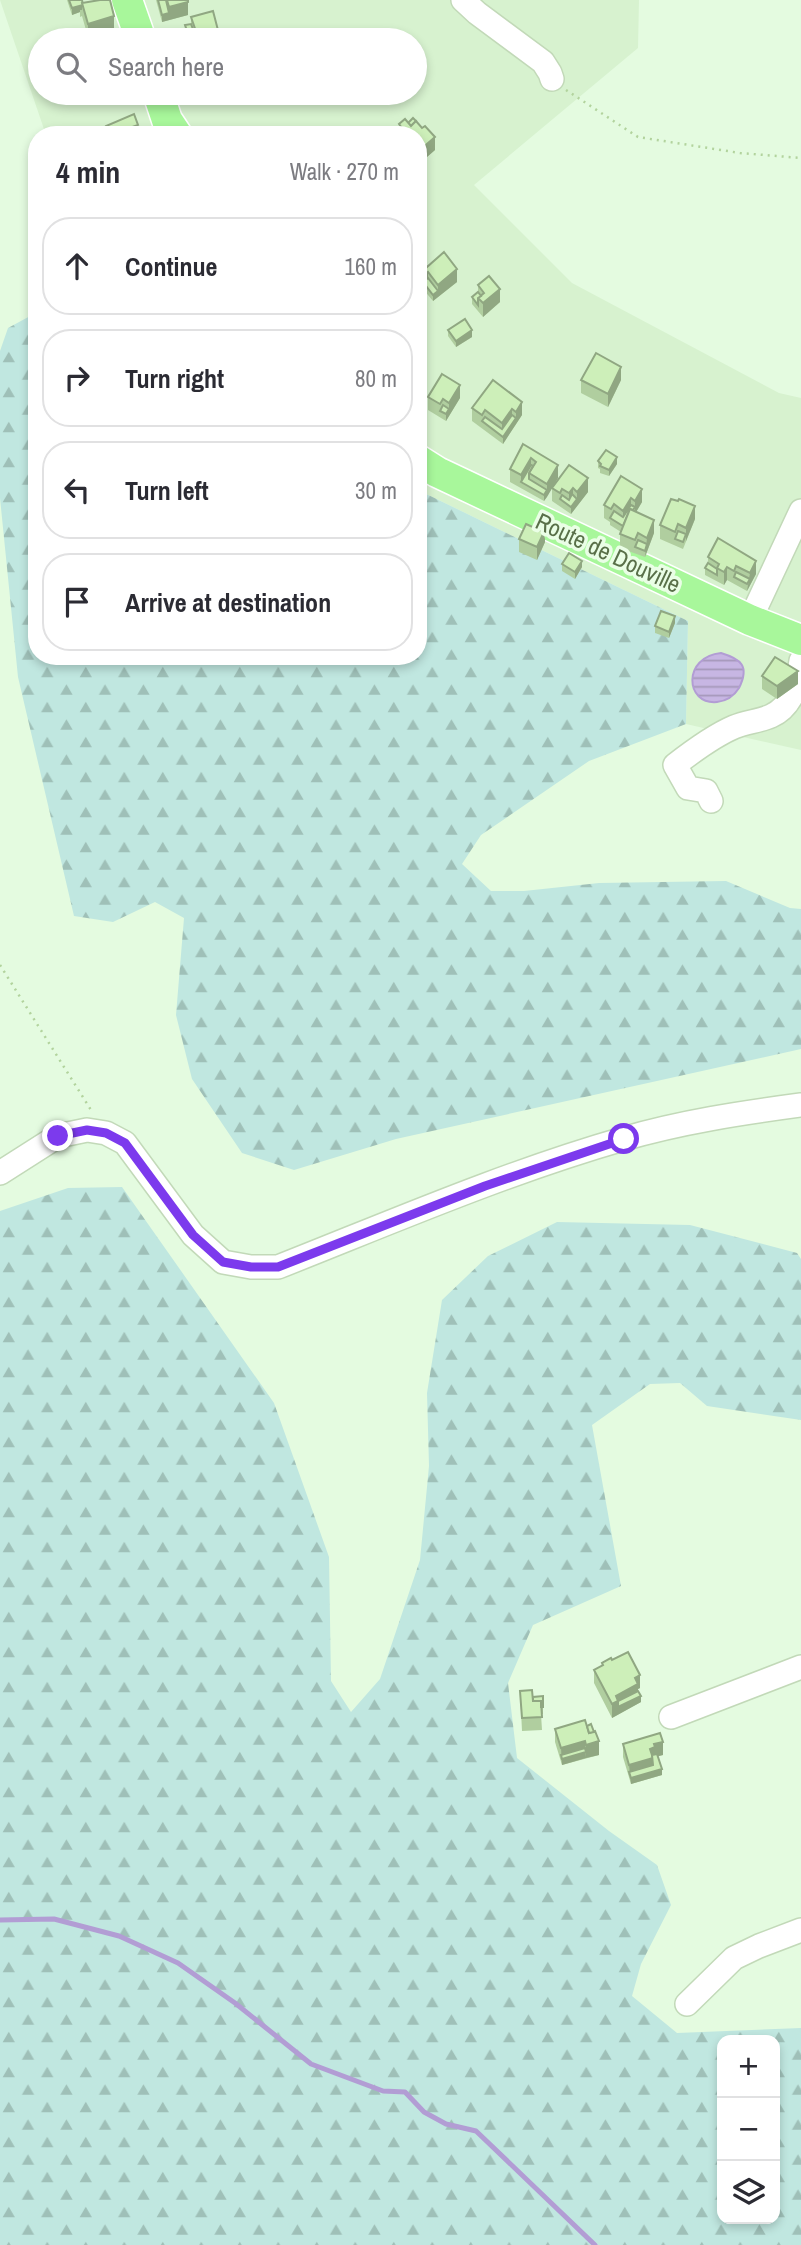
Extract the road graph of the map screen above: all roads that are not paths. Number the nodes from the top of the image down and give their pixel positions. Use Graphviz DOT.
graph roads {
  1 [pos="127,0"];
  2 [pos="463,0"];
  3 [pos="137,28"];
  4 [pos="552,79"];
  5 [pos="162,105"];
  6 [pos="171,126"];
  7 [pos="427,466"];
  8 [pos="801,511"];
  9 [pos="750,620"];
  10 [pos="801,640"];
  11 [pos="801,661"];
  12 [pos="711,801"];
  13 [pos="801,1105"];
  14 [pos="0,1173"];
  15 [pos="801,1667"];
  16 [pos="671,1717"];
  17 [pos="801,1930"];
  18 [pos="687,2004"];
  1 -- 3 [label="main road"];
  2 -- 4 [label="street"];
  5 -- 6 [label="main road"];
  7 -- 9 [label="main road, Route de Douville"];
  8 -- 9 [label="street"];
  9 -- 10 [label="main road, Route de Douville"];
  11 -- 12 [label="street"];
  13 -- 14 [label="street"];
  15 -- 16 [label="street"];
  17 -- 18 [label="street"];
}
